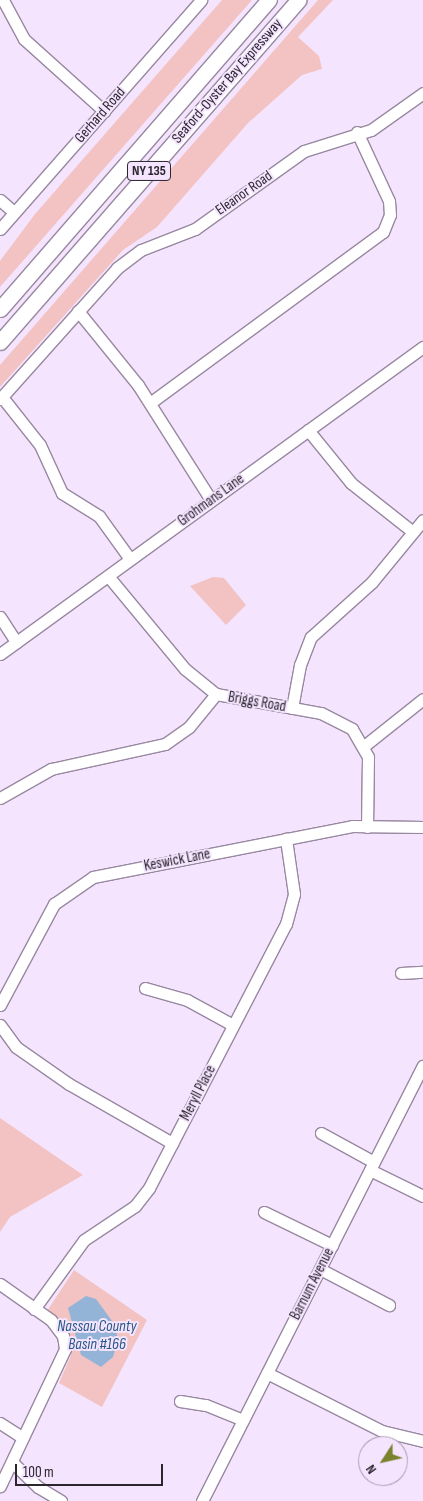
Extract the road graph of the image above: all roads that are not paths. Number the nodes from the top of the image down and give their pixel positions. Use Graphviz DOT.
graph roads {
  1 [pos="3,0"];
  2 [pos="201,0"];
  3 [pos="269,0"];
  4 [pos="298,0"];
  5 [pos="423,93"];
  6 [pos="104,110"];
  7 [pos="357,132"];
  8 [pos="0,200"];
  9 [pos="14,212"];
  10 [pos="0,229"];
  11 [pos="0,309"];
  12 [pos="78,311"];
  13 [pos="0,342"];
  14 [pos="423,347"];
  15 [pos="1,398"];
  16 [pos="150,403"];
  17 [pos="308,430"];
  18 [pos="211,500"];
  19 [pos="423,520"];
  20 [pos="413,532"];
  21 [pos="130,559"];
  22 [pos="108,576"];
  23 [pos="0,617"];
  24 [pos="16,642"];
  25 [pos="0,654"];
  26 [pos="216,694"];
  27 [pos="423,700"];
  28 [pos="292,708"];
  29 [pos="364,746"];
  30 [pos="0,798"];
  31 [pos="367,827"];
  32 [pos="423,827"];
  33 [pos="286,840"];
  34 [pos="423,972"];
  35 [pos="401,973"];
  36 [pos="145,988"];
  37 [pos="0,1005"];
  38 [pos="0,1025"];
  39 [pos="233,1026"];
  40 [pos="423,1066"];
  41 [pos="321,1133"];
  42 [pos="172,1144"];
  43 [pos="372,1166"];
  44 [pos="423,1196"];
  45 [pos="264,1212"];
  46 [pos="332,1245"];
  47 [pos="320,1269"];
  48 [pos="0,1284"];
  49 [pos="389,1305"];
  50 [pos="34,1309"];
  51 [pos="267,1373"];
  52 [pos="180,1401"];
  53 [pos="242,1420"];
  54 [pos="0,1423"];
  55 [pos="23,1438"];
  56 [pos="423,1441"];
  57 [pos="12,1462"];
  58 [pos="0,1486"];
  59 [pos="61,1501"];
  60 [pos="202,1501"];
  1 -- 6 [label="street"];
  2 -- 6 [label="street, Gerhard Road"];
  3 -- 11 [label="highway, Seaford-Oyster Bay Expressway / NY 135"];
  4 -- 13 [label="highway, Seaford-Oyster Bay Expressway / NY 135"];
  5 -- 7 [label="street, Eleanor Road"];
  6 -- 9 [label="street, Gerhard Road"];
  7 -- 12 [label="street, Eleanor Road"];
  7 -- 16 [label="street"];
  8 -- 9 [label="street"];
  9 -- 10 [label="street, Gerhard Road"];
  12 -- 15 [label="street, Eleanor Road"];
  12 -- 16 [label="street"];
  14 -- 17 [label="street, Grohmans Lane"];
  15 -- 21 [label="street"];
  16 -- 18 [label="street"];
  17 -- 18 [label="street, Grohmans Lane"];
  17 -- 20 [label="street"];
  18 -- 21 [label="street, Grohmans Lane"];
  19 -- 20 [label="street"];
  20 -- 28 [label="street"];
  21 -- 22 [label="street, Grohmans Lane"];
  22 -- 24 [label="street, Grohmans Lane"];
  22 -- 26 [label="street, Briggs Road"];
  23 -- 24 [label="street"];
  24 -- 25 [label="street, Grohmans Lane"];
  26 -- 28 [label="street, Briggs Road"];
  26 -- 30 [label="street"];
  27 -- 29 [label="street"];
  28 -- 29 [label="street, Briggs Road"];
  29 -- 31 [label="street"];
  31 -- 32 [label="street, Keswick Lane"];
  31 -- 33 [label="street, Keswick Lane"];
  33 -- 37 [label="street, Keswick Lane"];
  33 -- 39 [label="street, Meryll Place"];
  34 -- 35 [label="street"];
  36 -- 39 [label="street"];
  38 -- 42 [label="street"];
  39 -- 42 [label="street, Meryll Place"];
  40 -- 43 [label="street, Barnum Avenue"];
  41 -- 43 [label="street"];
  42 -- 50 [label="street, Meryll Place"];
  43 -- 44 [label="street"];
  43 -- 46 [label="street, Barnum Avenue"];
  45 -- 46 [label="street"];
  46 -- 47 [label="street, Barnum Avenue"];
  47 -- 49 [label="street"];
  47 -- 51 [label="street, Barnum Avenue"];
  48 -- 50 [label="street"];
  50 -- 55 [label="street"];
  51 -- 53 [label="street, Barnum Avenue"];
  51 -- 56 [label="street"];
  52 -- 53 [label="street"];
  53 -- 60 [label="street, Barnum Avenue"];
  54 -- 55 [label="street"];
  55 -- 57 [label="street"];
  57 -- 58 [label="street"];
  57 -- 59 [label="street"];
}
